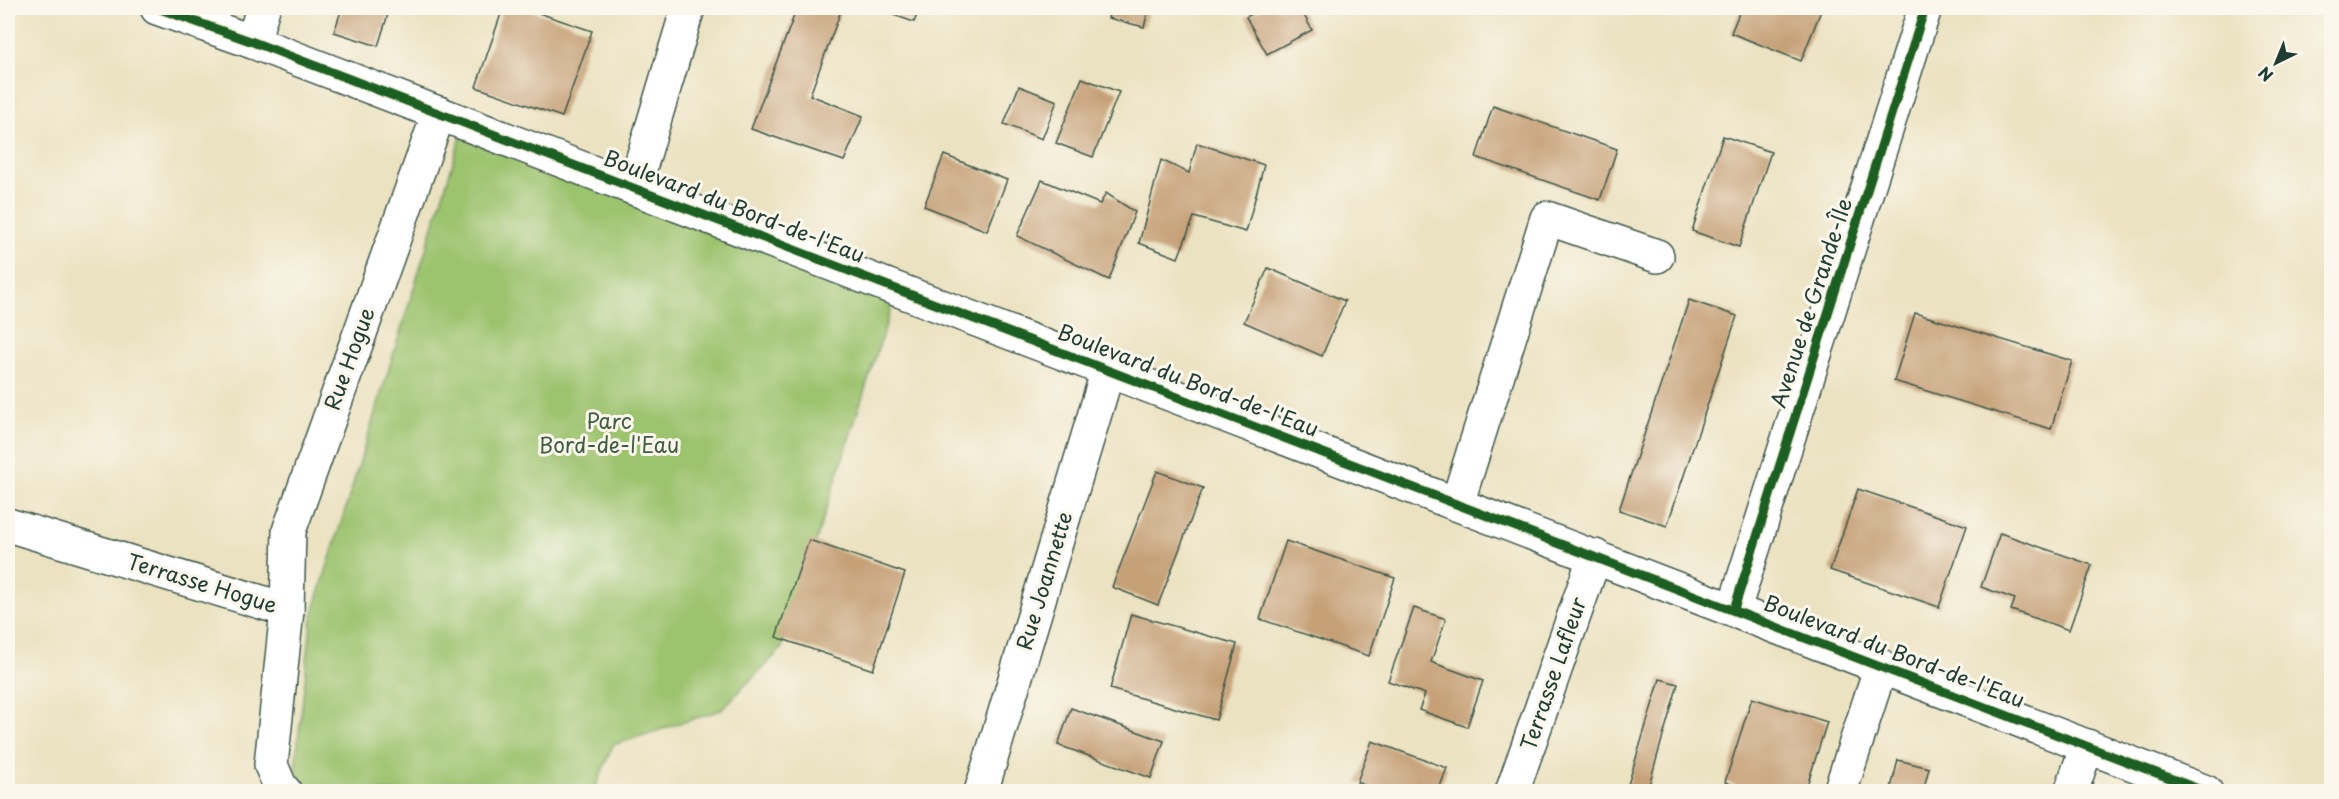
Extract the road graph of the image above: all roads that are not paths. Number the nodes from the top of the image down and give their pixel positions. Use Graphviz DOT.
graph roads {
  1 [pos="157,8"];
  2 [pos="263,8"];
  3 [pos="688,8"];
  4 [pos="1925,8"];
  5 [pos="253,42"];
  6 [pos="439,113"];
  7 [pos="634,188"];
  8 [pos="1657,256"];
  9 [pos="1108,370"];
  10 [pos="1457,504"];
  11 [pos="8,525"];
  12 [pos="1595,556"];
  13 [pos="1734,609"];
  14 [pos="286,610"];
  15 [pos="1881,666"];
  16 [pos="2087,746"];
  17 [pos="285,792"];
  18 [pos="981,792"];
  19 [pos="1512,792"];
  20 [pos="1840,792"];
  21 [pos="2071,792"];
  22 [pos="2206,792"];
  1 -- 5 [label="street, Boulevard du Bord-de-l'Eau"];
  2 -- 5 [label="street"];
  3 -- 7 [label="street"];
  4 -- 13 [label="street, Avenue de Grande-Île"];
  5 -- 6 [label="street, Boulevard du Bord-de-l'Eau"];
  6 -- 7 [label="street, Boulevard du Bord-de-l'Eau"];
  6 -- 14 [label="street, Rue Hogue"];
  7 -- 9 [label="street, Boulevard du Bord-de-l'Eau"];
  8 -- 10 [label="street"];
  9 -- 10 [label="street, Boulevard du Bord-de-l'Eau"];
  9 -- 18 [label="street, Rue Joannette"];
  10 -- 12 [label="street, Boulevard du Bord-de-l'Eau"];
  11 -- 14 [label="street, Terrasse Hogue"];
  12 -- 13 [label="street, Boulevard du Bord-de-l'Eau"];
  12 -- 19 [label="street, Terrasse Lafleur"];
  13 -- 15 [label="street, Boulevard du Bord-de-l'Eau"];
  14 -- 17 [label="street, Terrasse Hogue"];
  15 -- 16 [label="street, Boulevard du Bord-de-l'Eau"];
  15 -- 20 [label="street"];
  16 -- 21 [label="street"];
  16 -- 22 [label="street, Boulevard du Bord-de-l'Eau"];
}
